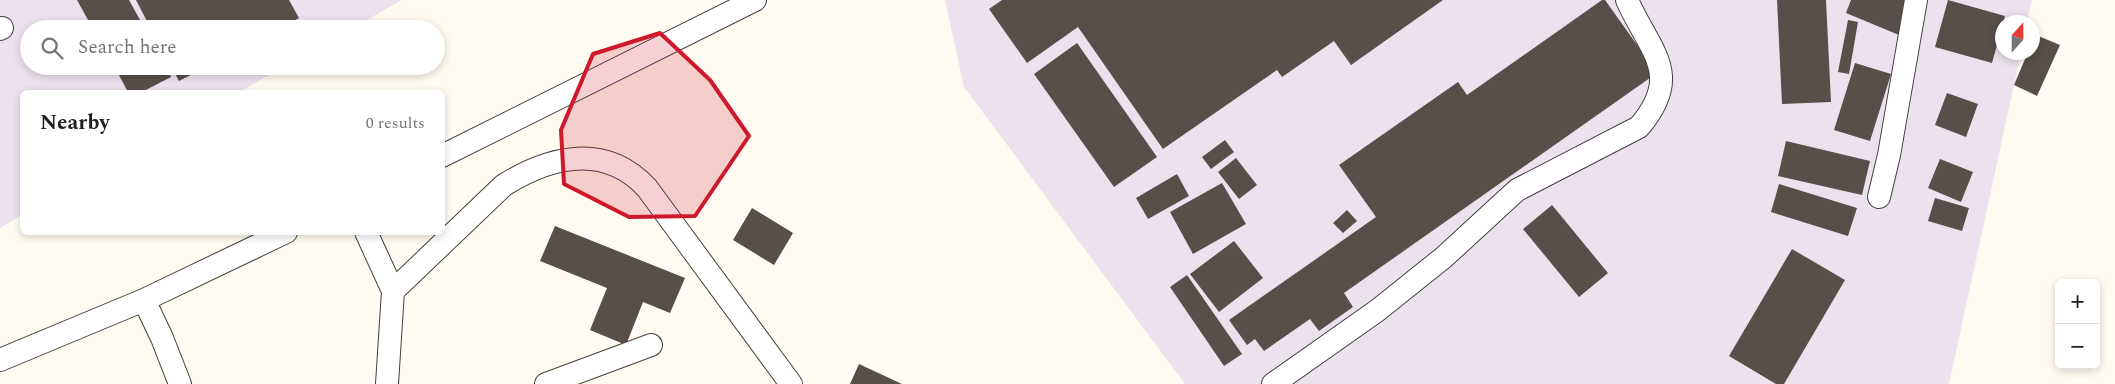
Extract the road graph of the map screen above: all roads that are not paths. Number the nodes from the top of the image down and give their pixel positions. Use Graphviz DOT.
graph roads {
  1 [pos="755,0"];
  2 [pos="1627,0"];
  3 [pos="1916,0"];
  4 [pos="445,155"];
  5 [pos="1879,198"];
  6 [pos="280,235"];
  7 [pos="367,235"];
  8 [pos="393,291"];
  9 [pos="144,300"];
  10 [pos="651,344"];
  11 [pos="0,360"];
  12 [pos="180,384"];
  13 [pos="386,384"];
  14 [pos="546,384"];
  15 [pos="791,384"];
  16 [pos="1273,384"];
  1 -- 4 [label="street"];
  2 -- 16 [label="street"];
  3 -- 5 [label="street"];
  6 -- 9 [label="street"];
  7 -- 8 [label="street"];
  8 -- 13 [label="street"];
  8 -- 15 [label="street"];
  9 -- 11 [label="street"];
  9 -- 12 [label="street"];
  10 -- 14 [label="street"];
}
